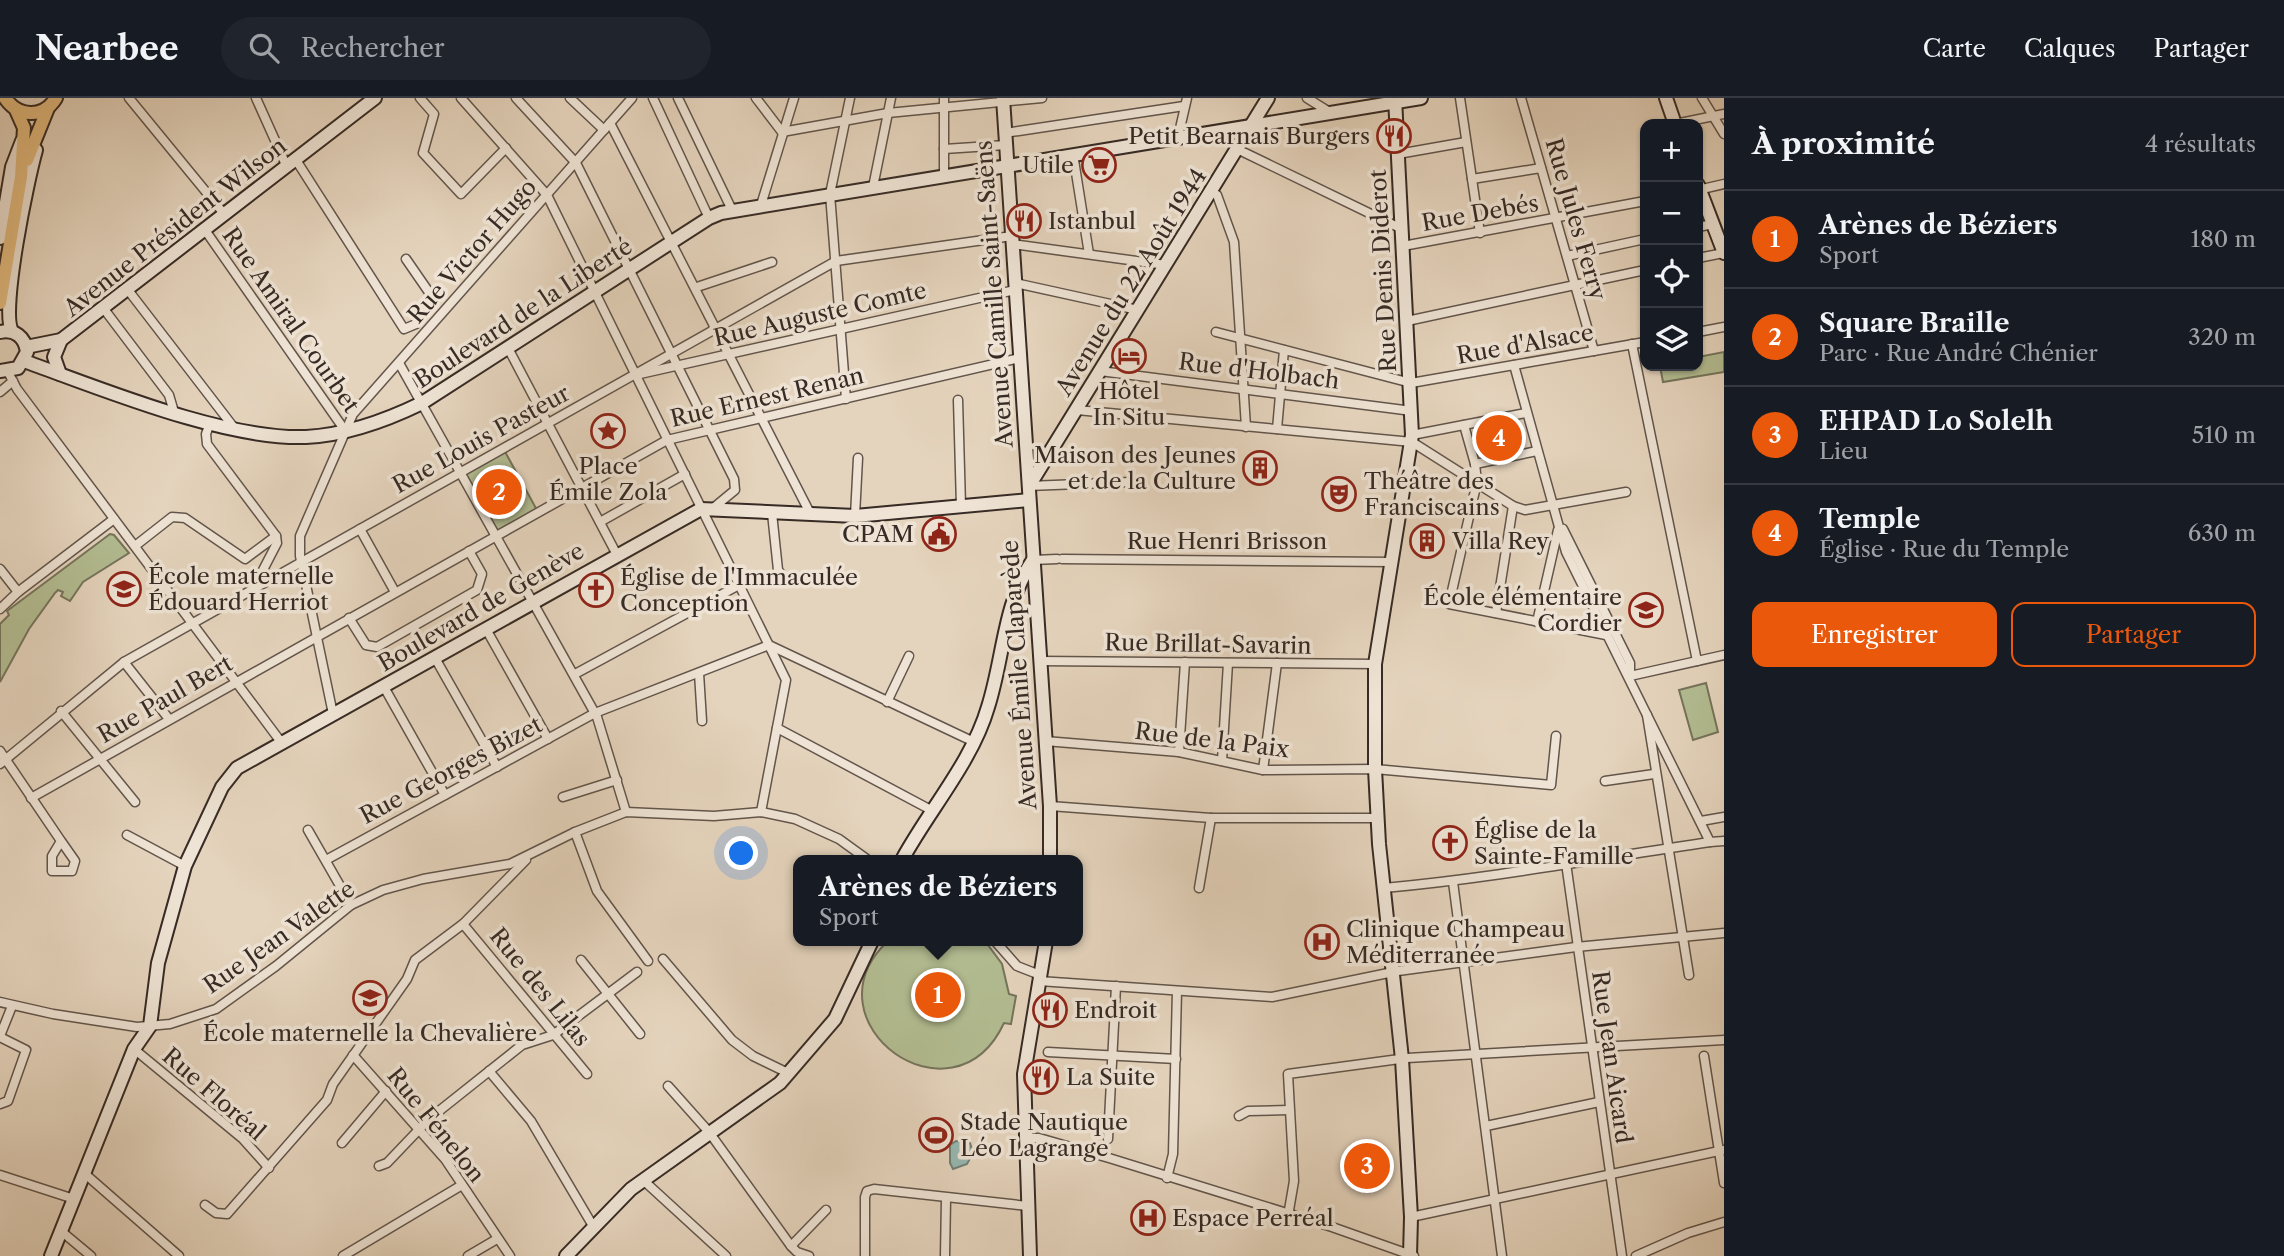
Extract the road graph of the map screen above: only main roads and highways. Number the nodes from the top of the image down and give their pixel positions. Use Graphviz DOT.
graph roads {
  1 [pos="5,98"];
  2 [pos="49,108"];
  3 [pos="16,110"];
  4 [pos="21,177"];
  5 [pos="0,303"];
  1 -- 3 [label="main road"];
  2 -- 3 [label="main road"];
  2 -- 4 [label="main road"];
  3 -- 4 [label="main road"];
  4 -- 5 [label="main road"];
}
